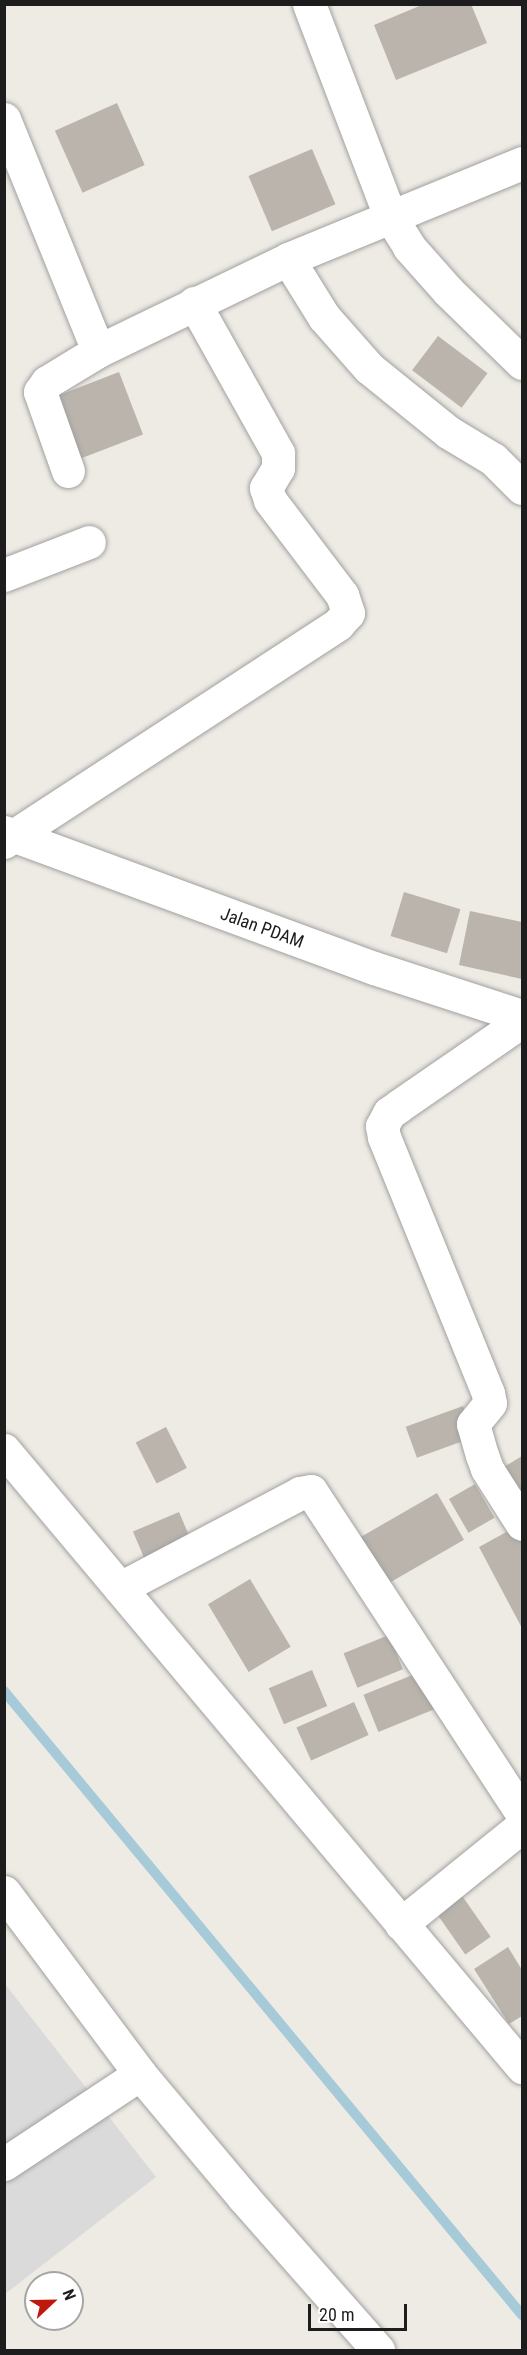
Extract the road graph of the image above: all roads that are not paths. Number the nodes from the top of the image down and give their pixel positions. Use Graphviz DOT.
graph roads {
  1 [pos="309,4"];
  2 [pos="4,119"];
  3 [pos="522,163"];
  4 [pos="390,216"];
  5 [pos="288,259"];
  6 [pos="194,303"];
  7 [pos="98,351"];
  8 [pos="522,363"];
  9 [pos="68,471"];
  10 [pos="522,488"];
  11 [pos="89,542"];
  12 [pos="4,575"];
  13 [pos="8,836"];
  14 [pos="522,1016"];
  15 [pos="522,1021"];
  16 [pos="4,1450"];
  17 [pos="522,1524"];
  18 [pos="120,1588"];
  19 [pos="522,1814"];
  20 [pos="522,1826"];
  21 [pos="4,1892"];
  22 [pos="401,1924"];
  23 [pos="517,2052"];
  24 [pos="141,2074"];
  25 [pos="4,2164"];
  26 [pos="378,2350"];
  1 -- 4 [label="street"];
  2 -- 7 [label="street"];
  3 -- 4 [label="street"];
  4 -- 5 [label="street"];
  4 -- 8 [label="street"];
  5 -- 6 [label="street"];
  5 -- 10 [label="street"];
  6 -- 7 [label="street"];
  6 -- 13 [label="street"];
  7 -- 9 [label="street"];
  11 -- 12 [label="street"];
  13 -- 14 [label="street, Jalan PDAM"];
  15 -- 17 [label="street"];
  16 -- 18 [label="street"];
  18 -- 19 [label="street"];
  18 -- 22 [label="street"];
  20 -- 22 [label="street"];
  21 -- 24 [label="street"];
  22 -- 23 [label="street"];
  24 -- 25 [label="street"];
  24 -- 26 [label="street"];
}
